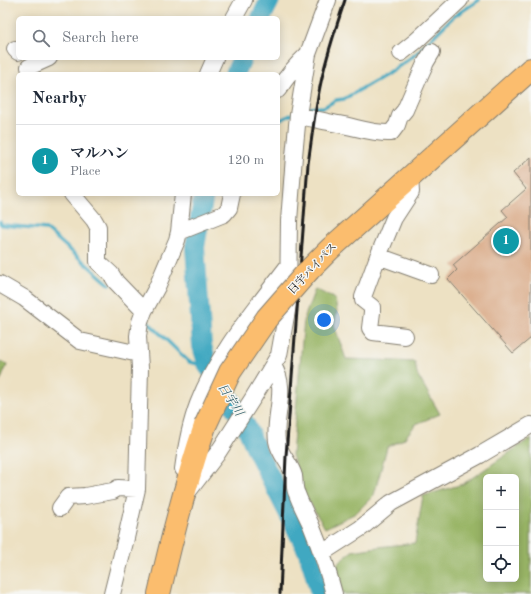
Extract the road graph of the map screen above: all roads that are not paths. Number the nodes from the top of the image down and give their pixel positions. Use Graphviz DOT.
graph roads {
  1 [pos="244,0"];
  2 [pos="328,0"];
  3 [pos="460,0"];
  4 [pos="235,16"];
  5 [pos="432,52"];
  6 [pos="401,53"];
  7 [pos="308,54"];
  8 [pos="214,60"];
  9 [pos="531,69"];
  10 [pos="209,72"];
  11 [pos="280,87"];
  12 [pos="299,111"];
  13 [pos="410,177"];
  14 [pos="74,196"];
  15 [pos="183,196"];
  16 [pos="232,196"];
  17 [pos="181,231"];
  18 [pos="378,256"];
  19 [pos="288,266"];
  20 [pos="431,275"];
  21 [pos="0,284"];
  22 [pos="143,315"];
  23 [pos="405,336"];
  24 [pos="139,354"];
  25 [pos="273,366"];
  26 [pos="531,425"];
  27 [pos="138,488"];
  28 [pos="182,500"];
  29 [pos="60,508"];
  30 [pos="175,525"];
  31 [pos="322,553"];
  32 [pos="112,594"];
  33 [pos="159,594"];
  34 [pos="334,594"];
  1 -- 4 [label="street"];
  2 -- 7 [label="street"];
  3 -- 6 [label="street"];
  5 -- 12 [label="street"];
  7 -- 11 [label="street"];
  7 -- 12 [label="street"];
  8 -- 10 [label="street"];
  9 -- 13 [label="highway, 日宇バイパス"];
  12 -- 19 [label="street"];
  13 -- 18 [label="street"];
  13 -- 28 [label="highway, 日宇バイパス, bridge"];
  14 -- 22 [label="street"];
  15 -- 17 [label="street"];
  16 -- 17 [label="street"];
  17 -- 22 [label="street"];
  18 -- 20 [label="street"];
  18 -- 23 [label="street"];
  19 -- 25 [label="street"];
  19 -- 30 [label="street"];
  21 -- 24 [label="street"];
  22 -- 24 [label="street"];
  24 -- 27 [label="street"];
  25 -- 28 [label="street"];
  25 -- 31 [label="street"];
  26 -- 31 [label="street"];
  27 -- 29 [label="street"];
  27 -- 32 [label="street"];
  28 -- 30 [label="highway, 日宇バイパス"];
  30 -- 33 [label="highway, 日宇バイパス"];
  31 -- 34 [label="street"];
}
